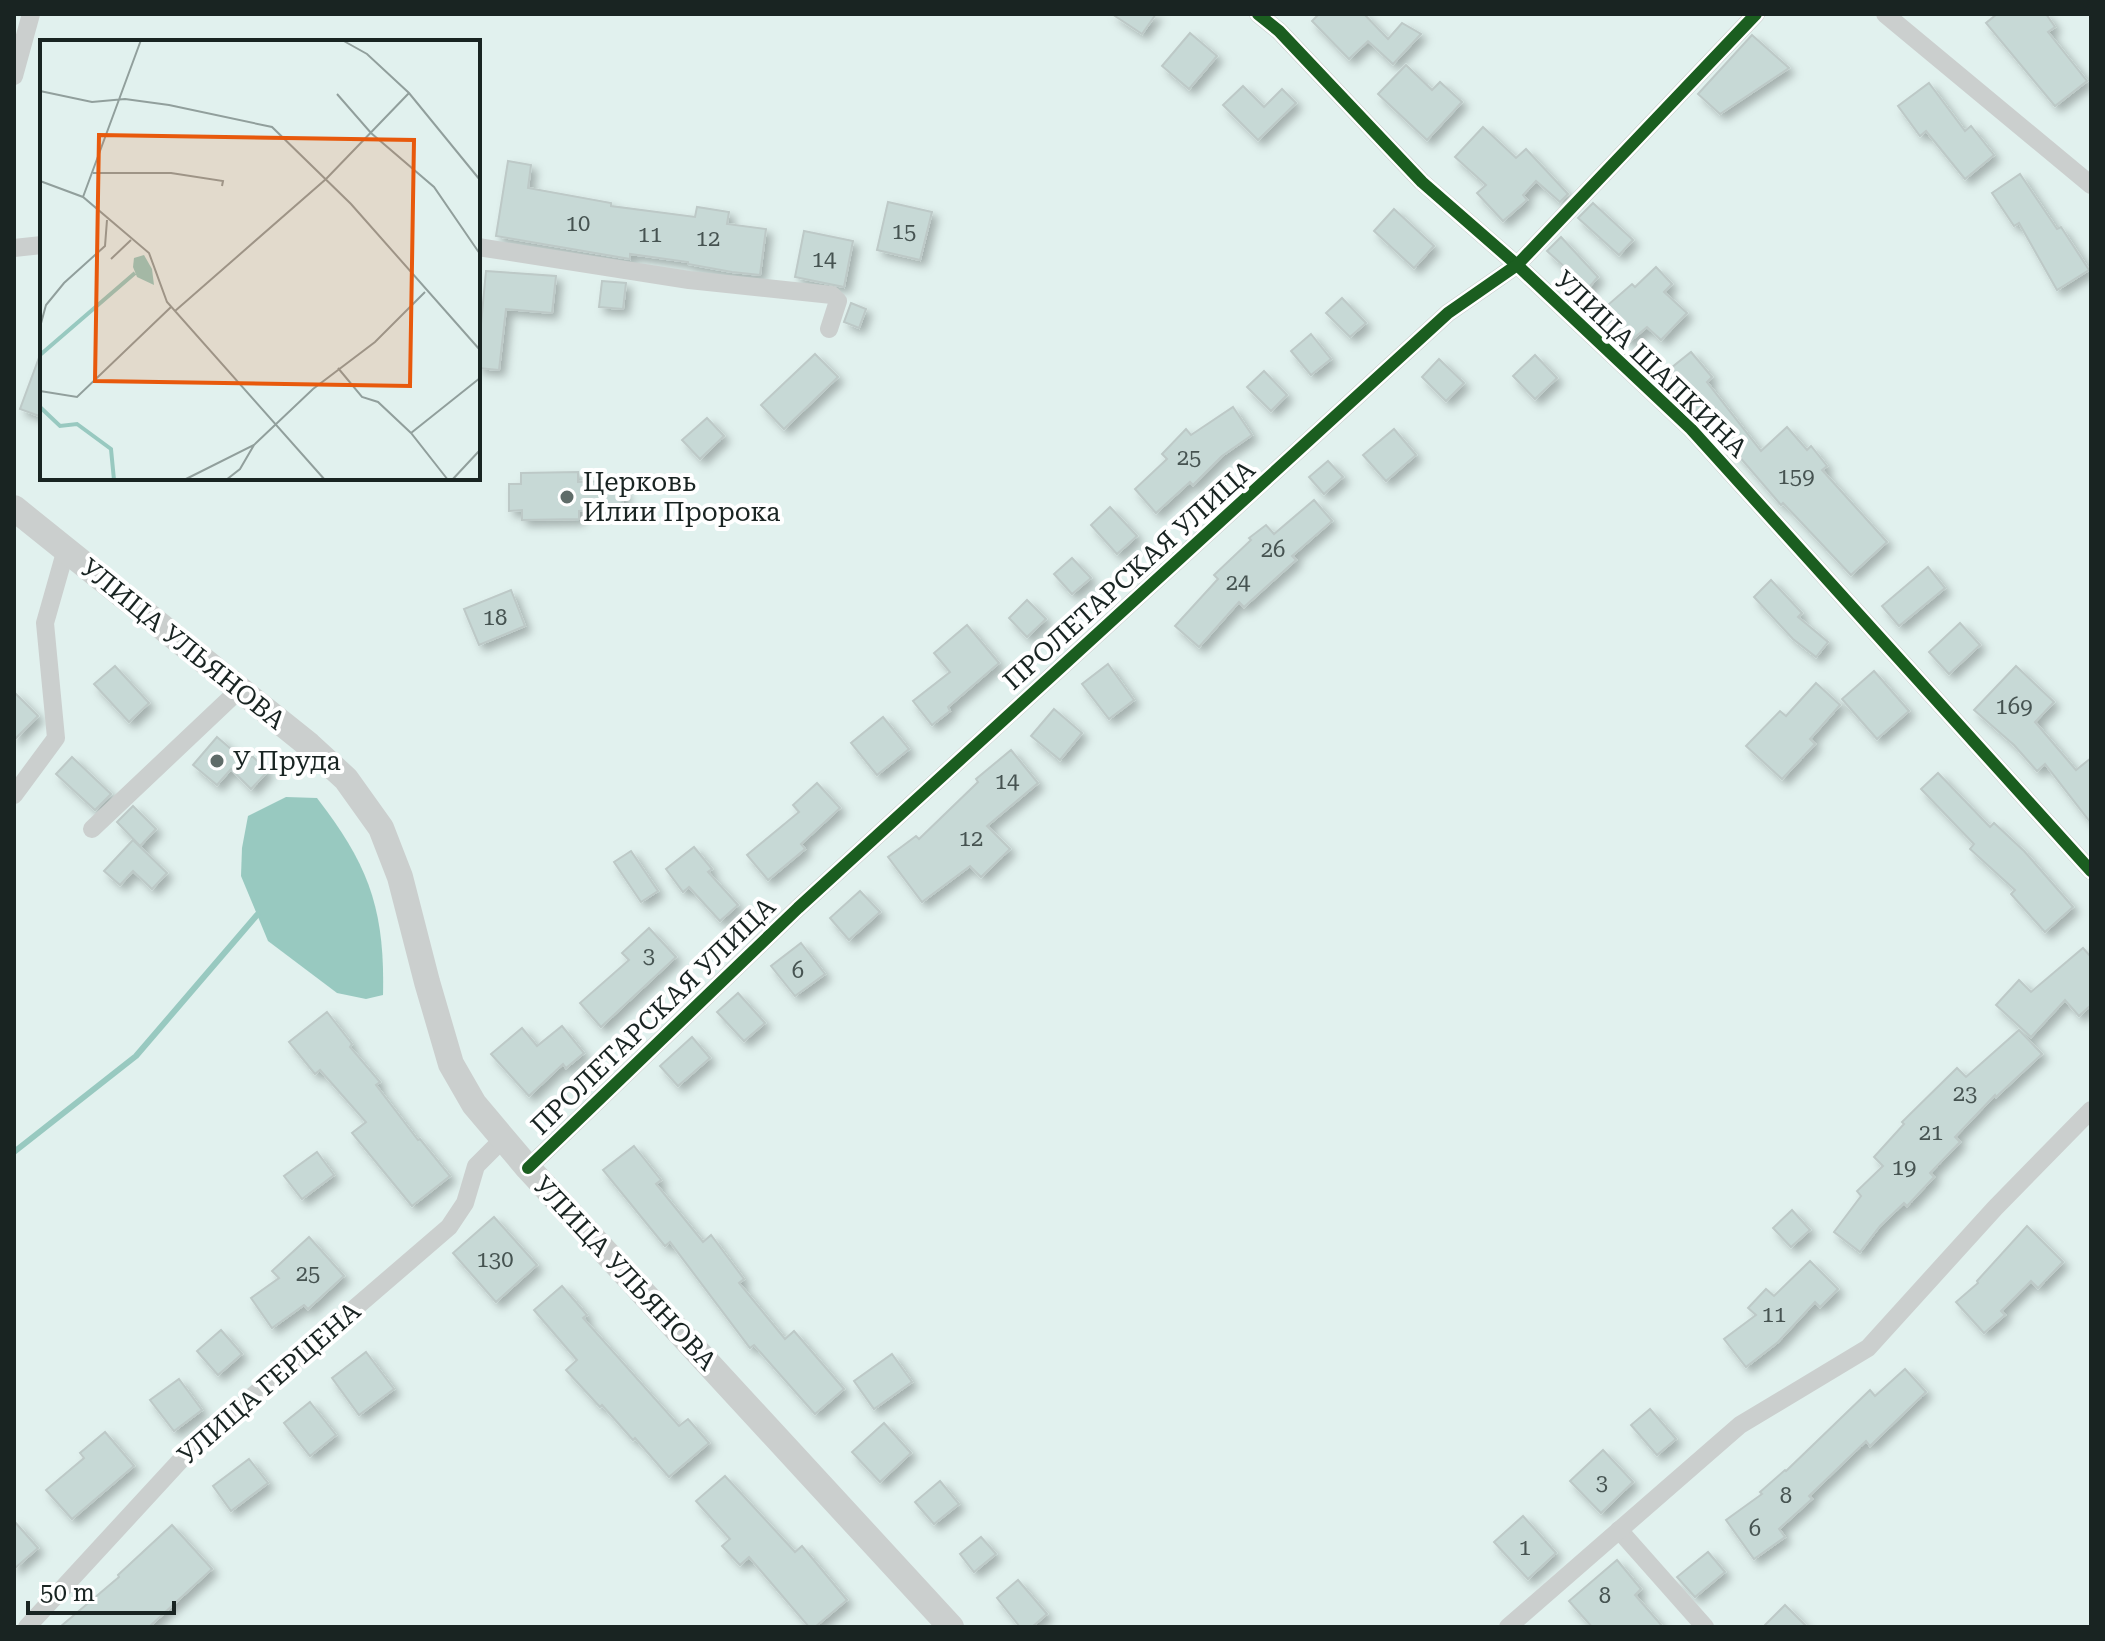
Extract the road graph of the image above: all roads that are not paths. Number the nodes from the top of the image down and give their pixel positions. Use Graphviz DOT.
graph roads {
  1 [pos="31,14"];
  2 [pos="1258,14"];
  3 [pos="1756,14"];
  4 [pos="1885,14"];
  5 [pos="14,76"];
  6 [pos="2091,185"];
  7 [pos="40,245"];
  8 [pos="480,247"];
  9 [pos="14,248"];
  10 [pos="1517,265"];
  11 [pos="829,329"];
  12 [pos="14,508"];
  13 [pos="66,549"];
  14 [pos="240,689"];
  15 [pos="14,795"];
  16 [pos="92,829"];
  17 [pos="2091,871"];
  18 [pos="2091,1110"];
  19 [pos="503,1139"];
  20 [pos="528,1168"];
  21 [pos="1619,1530"];
  22 [pos="27,1627"];
  23 [pos="951,1627"];
  24 [pos="1508,1627"];
  25 [pos="1705,1627"];
  1 -- 5 [label="street"];
  2 -- 10 [label="street, УЛИЦА ШАПКИНА"];
  3 -- 10 [label="street, ПРОЛЕТАРСКАЯ УЛИЦА"];
  4 -- 6 [label="street"];
  7 -- 9 [label="street"];
  8 -- 11 [label="street"];
  10 -- 17 [label="street, УЛИЦА ШАПКИНА"];
  10 -- 20 [label="street, ПРОЛЕТАРСКАЯ УЛИЦА"];
  12 -- 13 [label="main road, УЛИЦА УЛЬЯНОВА"];
  13 -- 14 [label="main road, УЛИЦА УЛЬЯНОВА"];
  13 -- 15 [label="street"];
  14 -- 16 [label="street"];
  14 -- 19 [label="main road, УЛИЦА УЛЬЯНОВА"];
  18 -- 21 [label="street"];
  19 -- 20 [label="main road, УЛИЦА УЛЬЯНОВА"];
  19 -- 22 [label="street, УЛИЦА ГЕРЦЕНА"];
  20 -- 23 [label="main road, УЛИЦА УЛЬЯНОВА"];
  21 -- 24 [label="street"];
  21 -- 25 [label="street"];
}
